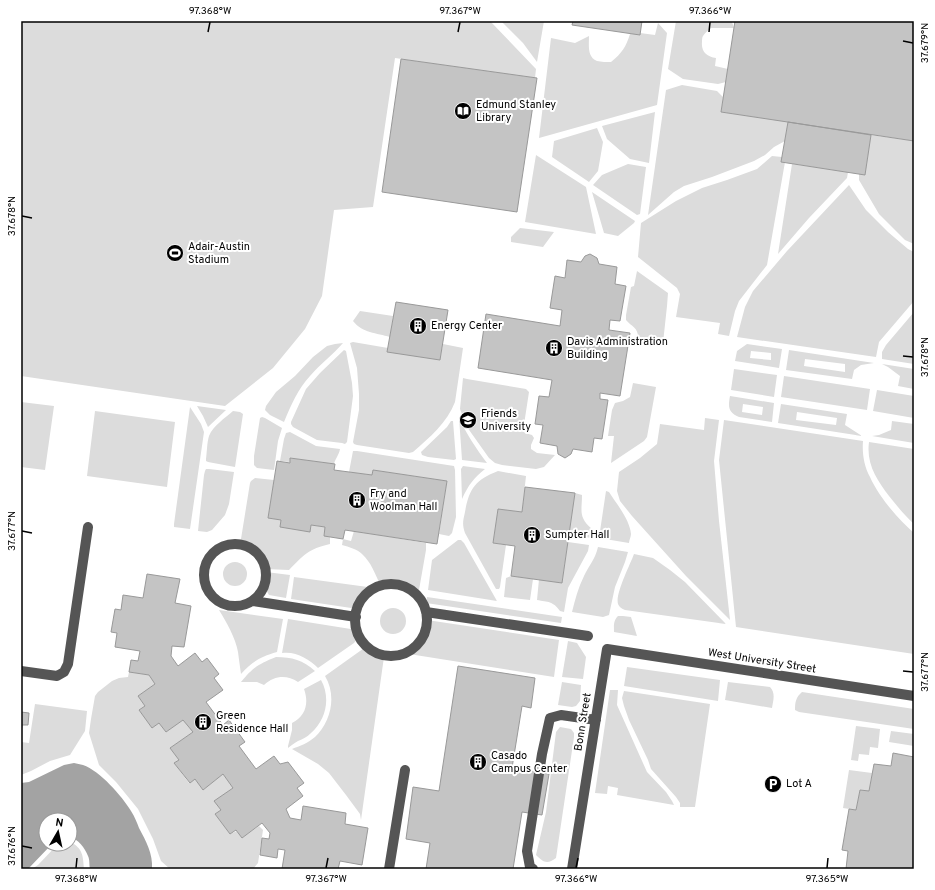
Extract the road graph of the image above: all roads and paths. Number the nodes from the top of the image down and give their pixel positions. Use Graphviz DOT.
graph roads {
  1 [pos="88,527"];
  2 [pos="253,601"];
  3 [pos="426,612"];
  4 [pos="356,616"];
  5 [pos="588,636"];
  6 [pos="607,649"];
  7 [pos="21,671"];
  8 [pos="914,696"];
  9 [pos="596,720"];
  10 [pos="405,770"];
  11 [pos="389,869"];
  12 [pos="534,869"];
  13 [pos="572,869"];
  1 -- 7 [label="street"];
  2 -- 2 [label="street"];
  2 -- 4 [label="street"];
  3 -- 4 [label="street"];
  3 -- 4 [label="street"];
  3 -- 5 [label="street"];
  6 -- 8 [label="street, West University Street"];
  6 -- 9 [label="street, Bonn Street"];
  9 -- 12 [label="street"];
  9 -- 13 [label="street, Bonn Street"];
  10 -- 11 [label="street"];
}
